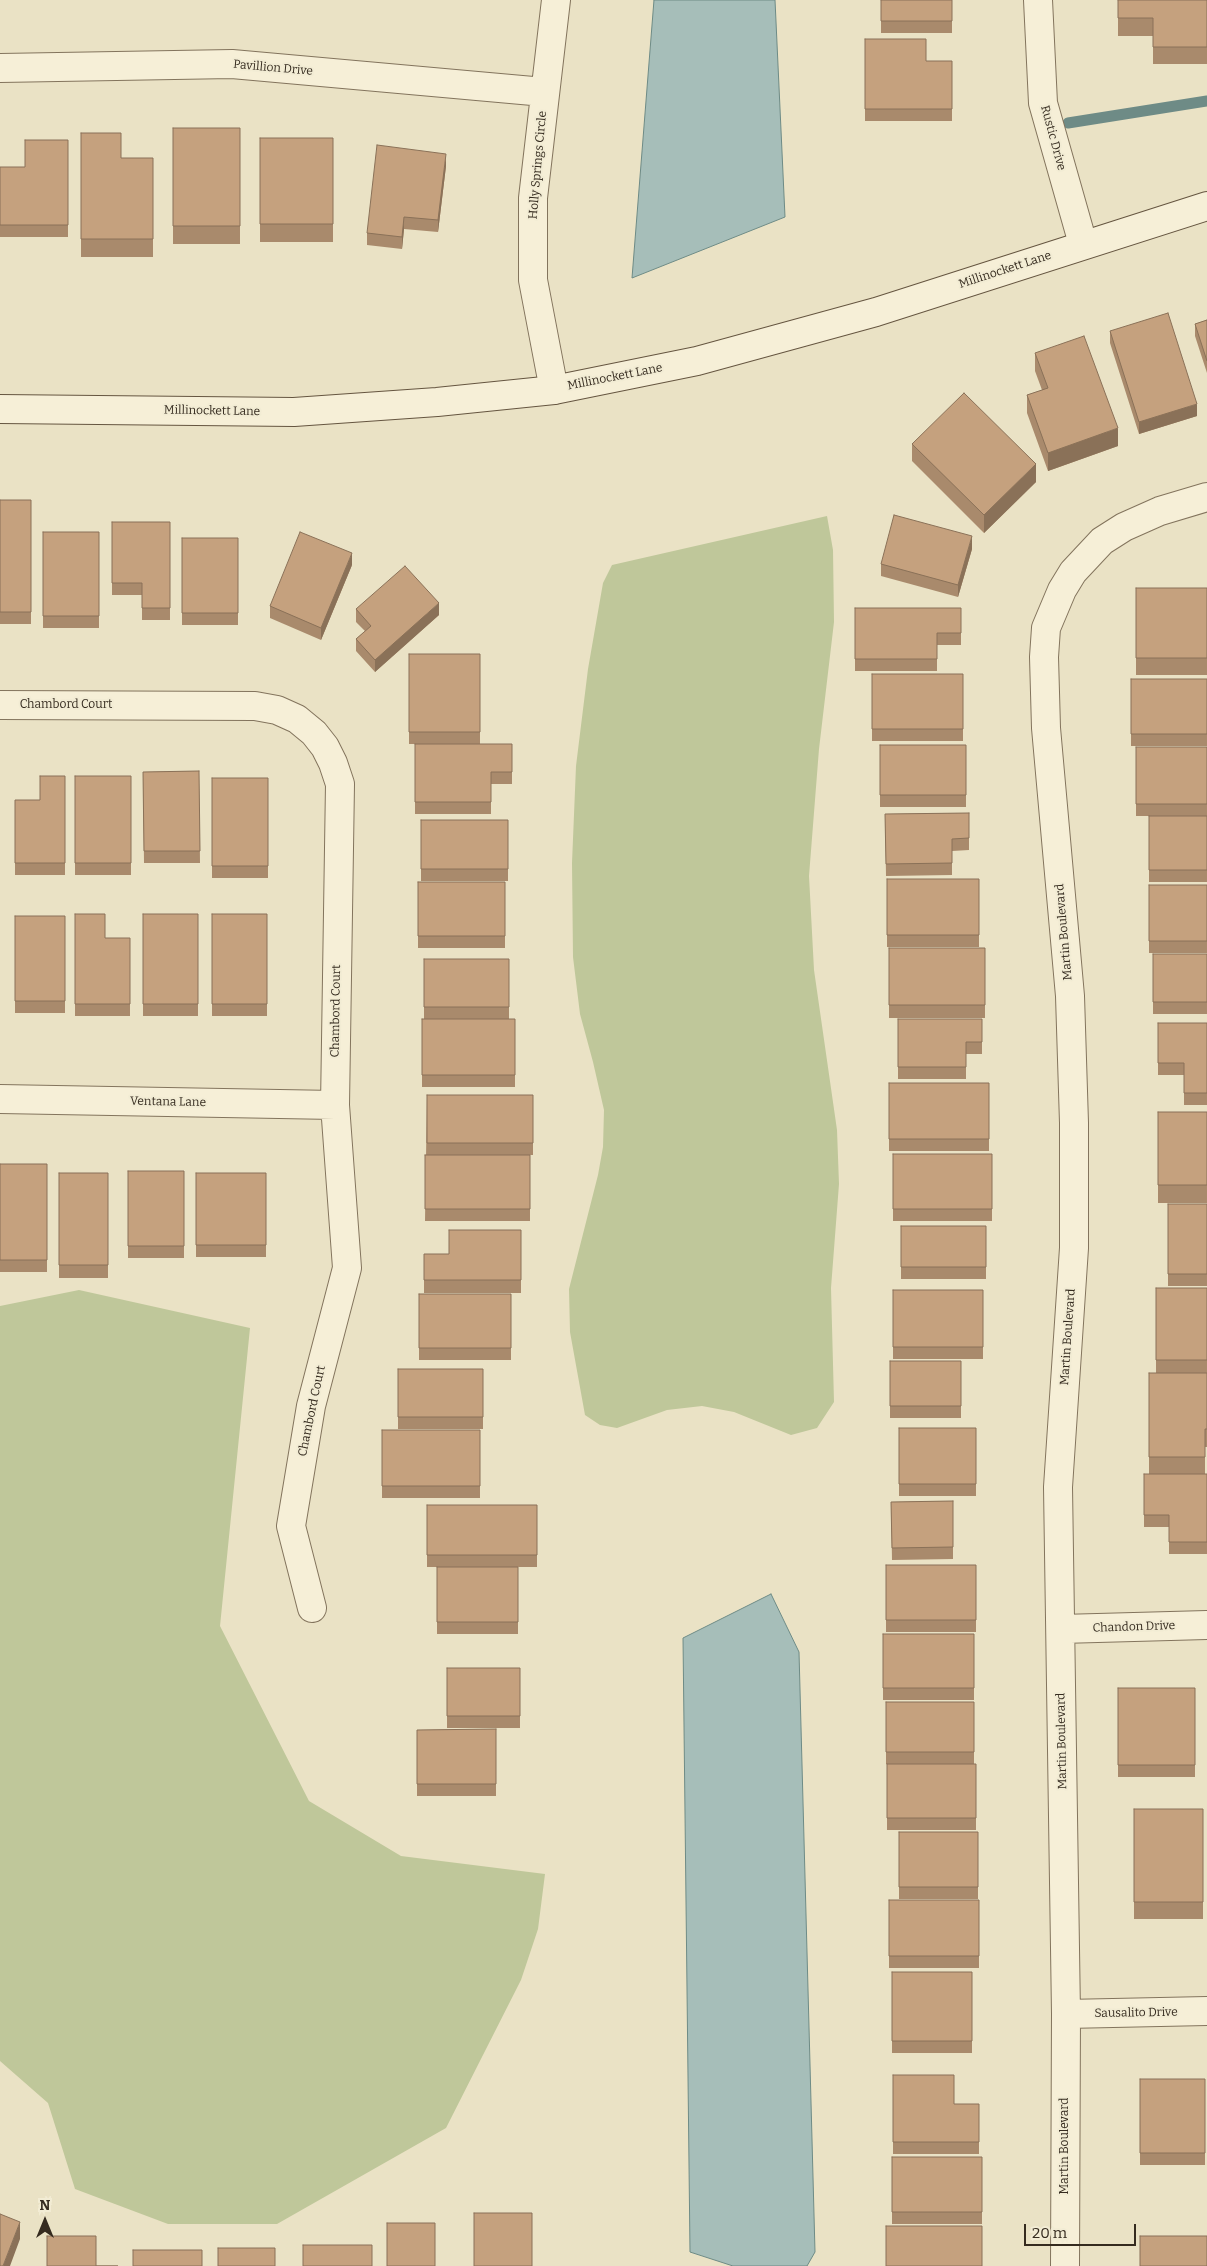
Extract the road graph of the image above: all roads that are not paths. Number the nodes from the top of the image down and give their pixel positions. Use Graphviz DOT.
graph roads {
  1 [pos="556,0"];
  2 [pos="1038,0"];
  3 [pos="0,68"];
  4 [pos="544,92"];
  5 [pos="1207,206"];
  6 [pos="1083,244"];
  7 [pos="554,390"];
  8 [pos="0,409"];
  9 [pos="1207,497"];
  10 [pos="0,705"];
  11 [pos="0,1099"];
  12 [pos="335,1105"];
  13 [pos="312,1608"];
  14 [pos="1207,1625"];
  15 [pos="1061,1629"];
  16 [pos="1207,2012"];
  17 [pos="1066,2014"];
  18 [pos="1065,2266"];
  1 -- 4 [label="street, Holly Springs Circle"];
  2 -- 6 [label="street, Rustic Drive"];
  3 -- 4 [label="street, Pavillion Drive"];
  4 -- 7 [label="street, Holly Springs Circle"];
  5 -- 6 [label="street, Millinockett Lane"];
  6 -- 7 [label="street, Millinockett Lane"];
  7 -- 8 [label="street, Millinockett Lane"];
  9 -- 15 [label="street, Martin Boulevard"];
  10 -- 12 [label="street, Chambord Court"];
  11 -- 12 [label="street, Ventana Lane"];
  12 -- 13 [label="street, Chambord Court"];
  14 -- 15 [label="street, Chandon Drive"];
  15 -- 17 [label="street, Martin Boulevard"];
  16 -- 17 [label="street, Sausalito Drive"];
  17 -- 18 [label="street, Martin Boulevard"];
}
